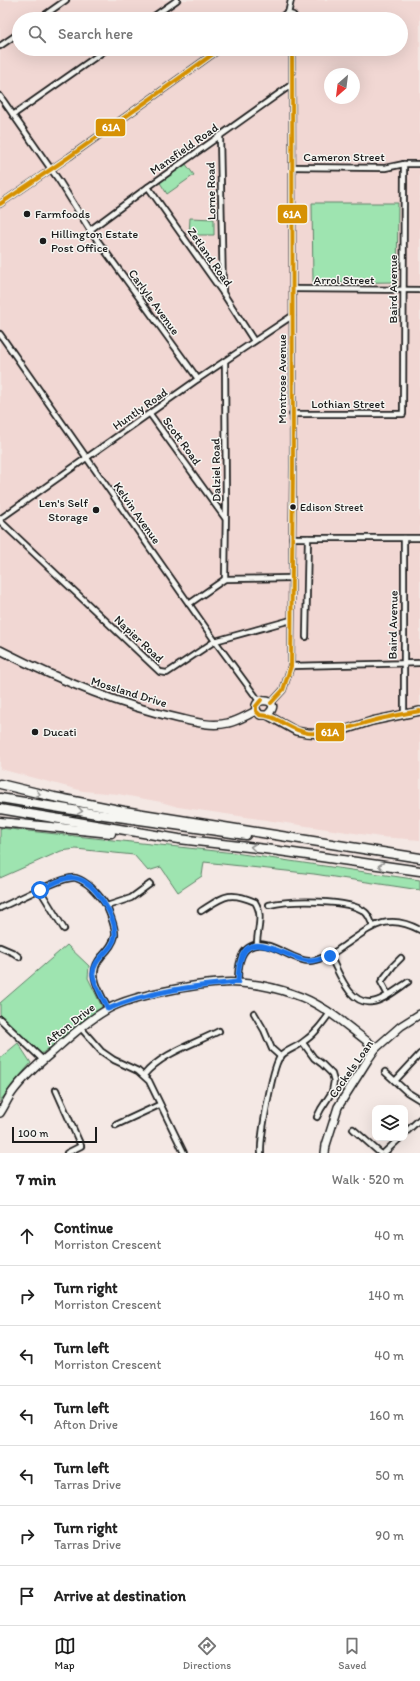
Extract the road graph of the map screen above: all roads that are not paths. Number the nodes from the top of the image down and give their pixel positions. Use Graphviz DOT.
graph roads {
  1 [pos="56,0"];
  2 [pos="66,0"];
  3 [pos="177,0"];
  4 [pos="291,0"];
  5 [pos="59,5"];
  6 [pos="49,12"];
  7 [pos="160,12"];
  8 [pos="288,12"];
  9 [pos="12,38"];
  10 [pos="0,46"];
  11 [pos="97,56"];
  12 [pos="210,56"];
  13 [pos="292,56"];
  14 [pos="291,85"];
  15 [pos="0,96"];
  16 [pos="13,115"];
  17 [pos="220,136"];
  18 [pos="404,164"];
  19 [pos="420,164"];
  20 [pos="293,167"];
  21 [pos="51,169"];
  22 [pos="148,187"];
  23 [pos="0,204"];
  24 [pos="90,230"];
  25 [pos="293,289"];
  26 [pos="403,290"];
  27 [pos="420,290"];
  28 [pos="223,293"];
  29 [pos="292,316"];
  30 [pos="0,334"];
  31 [pos="254,341"];
  32 [pos="225,361"];
  33 [pos="198,379"];
  34 [pos="150,414"];
  35 [pos="292,414"];
  36 [pos="403,414"];
  37 [pos="87,458"];
  38 [pos="226,518"];
  39 [pos="0,520"];
  40 [pos="292,538"];
  41 [pos="308,538"];
  42 [pos="404,538"];
  43 [pos="420,538"];
  44 [pos="291,578"];
  45 [pos="225,579"];
  46 [pos="189,604"];
  47 [pos="291,620"];
  48 [pos="306,637"];
  49 [pos="215,641"];
  50 [pos="0,650"];
  51 [pos="403,663"];
  52 [pos="420,663"];
  53 [pos="291,666"];
  54 [pos="259,701"];
  55 [pos="271,703"];
  56 [pos="256,711"];
  57 [pos="420,711"];
  58 [pos="404,713"];
  59 [pos="267,715"];
  60 [pos="0,784"];
  61 [pos="0,798"];
  62 [pos="0,809"];
  63 [pos="0,822"];
  64 [pos="180,839"];
  65 [pos="420,858"];
  66 [pos="420,871"];
  67 [pos="150,884"];
  68 [pos="40,890"];
  69 [pos="269,905"];
  70 [pos="107,906"];
  71 [pos="0,908"];
  72 [pos="201,911"];
  73 [pos="373,926"];
  74 [pos="64,930"];
  75 [pos="420,930"];
  76 [pos="257,944"];
  77 [pos="0,947"];
  78 [pos="330,956"];
  79 [pos="19,958"];
  80 [pos="401,958"];
  81 [pos="238,982"];
  82 [pos="408,982"];
  83 [pos="388,995"];
  84 [pos="108,1009"];
  85 [pos="254,1013"];
  86 [pos="330,1013"];
  87 [pos="420,1014"];
  88 [pos="0,1019"];
  89 [pos="80,1027"];
  90 [pos="219,1031"];
  91 [pos="303,1043"];
  92 [pos="376,1048"];
  93 [pos="420,1054"];
  94 [pos="281,1057"];
  95 [pos="43,1060"];
  96 [pos="384,1072"];
  97 [pos="144,1075"];
  98 [pos="395,1080"];
  99 [pos="56,1090"];
  100 [pos="420,1100"];
  101 [pos="159,1105"];
  102 [pos="0,1113"];
  103 [pos="317,1117"];
  104 [pos="420,1119"];
  105 [pos="116,1124"];
  106 [pos="353,1129"];
  107 [pos="408,1130"];
  108 [pos="397,1141"];
  109 [pos="67,1153"];
  110 [pos="184,1153"];
  111 [pos="260,1153"];
  112 [pos="325,1153"];
  113 [pos="380,1153"];
  114 [pos="384,1153"];
  1 -- 5 [label="street"];
  2 -- 5 [label="street"];
  3 -- 7 [label="street"];
  4 -- 8 [label="street"];
  5 -- 6 [label="street"];
  9 -- 10 [label="street"];
  11 -- 16 [label="street"];
  12 -- 21 [label="street"];
  13 -- 14 [label="street, Montrose Avenue"];
  14 -- 17 [label="street, Mansfield Road"];
  14 -- 20 [label="street, Montrose Avenue"];
  15 -- 16 [label="street, Carlyle Avenue"];
  16 -- 21 [label="street, Carlyle Avenue"];
  17 -- 22 [label="street, Mansfield Road"];
  17 -- 28 [label="street, Lorne Road"];
  18 -- 19 [label="street, Cameron Street"];
  18 -- 20 [label="street, Cameron Street"];
  18 -- 26 [label="street, Baird Avenue"];
  20 -- 25 [label="street, Montrose Avenue"];
  21 -- 23 [label="street"];
  21 -- 24 [label="street, Carlyle Avenue"];
  22 -- 24 [label="street, Mansfield Road"];
  22 -- 28 [label="street, Zetland Road"];
  24 -- 33 [label="street, Carlyle Avenue"];
  25 -- 26 [label="street, Arrol Street"];
  25 -- 29 [label="street, Montrose Avenue"];
  26 -- 27 [label="street, Arrol Street"];
  26 -- 36 [label="street, Baird Avenue"];
  28 -- 31 [label="street, Zetland Road"];
  29 -- 31 [label="street, Huntly Road"];
  29 -- 35 [label="street, Montrose Avenue"];
  30 -- 37 [label="street, Kelvin Avenue"];
  31 -- 32 [label="street, Huntly Road"];
  32 -- 33 [label="street, Huntly Road"];
  32 -- 38 [label="street, Dalziel Road"];
  33 -- 34 [label="street, Huntly Road"];
  34 -- 37 [label="street, Huntly Road"];
  34 -- 38 [label="street, Scott Road"];
  35 -- 36 [label="street, Lothian Street"];
  35 -- 40 [label="street, Montrose Avenue"];
  37 -- 39 [label="street, Huntly Road"];
  37 -- 46 [label="street, Kelvin Avenue"];
  38 -- 45 [label="street, Dalziel Road"];
  39 -- 49 [label="street, Napier Road"];
  40 -- 41 [label="street"];
  40 -- 44 [label="street, Montrose Avenue"];
  41 -- 42 [label="street"];
  41 -- 48 [label="street"];
  42 -- 43 [label="street"];
  42 -- 51 [label="street, Baird Avenue"];
  44 -- 45 [label="street"];
  44 -- 47 [label="street, Montrose Avenue"];
  45 -- 46 [label="street"];
  46 -- 49 [label="street, Kelvin Avenue"];
  47 -- 49 [label="street, Napier Road"];
  47 -- 53 [label="street, Montrose Avenue"];
  49 -- 54 [label="street, Kelvin Avenue"];
  50 -- 56 [label="street, Mossland Drive"];
  51 -- 52 [label="street"];
  51 -- 53 [label="street"];
  51 -- 58 [label="street, Baird Avenue"];
  53 -- 55 [label="street, Montrose Avenue"];
  54 -- 55 [label="street"];
  54 -- 56 [label="street"];
  55 -- 59 [label="street"];
  56 -- 59 [label="street"];
  57 -- 58 [label="street"];
  58 -- 59 [label="street"];
  60 -- 65 [label="highway, one-way"];
  61 -- 65 [label="highway, one-way"];
  62 -- 64 [label="highway"];
  63 -- 64 [label="highway"];
  66 -- 64 [label="highway, one-way"];
  67 -- 70 [label="street"];
  68 -- 70 [label="street"];
  68 -- 71 [label="street"];
  68 -- 74 [label="street"];
  69 -- 73 [label="street"];
  70 -- 84 [label="street"];
  72 -- 76 [label="street"];
  73 -- 75 [label="street"];
  73 -- 78 [label="street"];
  76 -- 78 [label="street"];
  76 -- 81 [label="street"];
  77 -- 79 [label="street"];
  78 -- 83 [label="street"];
  80 -- 83 [label="street"];
  81 -- 84 [label="street, Afton Drive"];
  81 -- 86 [label="street, Afton Drive"];
  82 -- 83 [label="street"];
  84 -- 89 [label="street, Afton Drive"];
  85 -- 94 [label="street"];
  86 -- 91 [label="street"];
  86 -- 92 [label="street, Afton Drive"];
  87 -- 92 [label="street, Cockels Loan"];
  88 -- 95 [label="street"];
  89 -- 95 [label="street, Afton Drive"];
  89 -- 97 [label="street"];
  90 -- 97 [label="street"];
  91 -- 94 [label="street"];
  91 -- 103 [label="street"];
  92 -- 112 [label="street, Cockels Loan"];
  93 -- 98 [label="street"];
  94 -- 111 [label="street"];
  95 -- 102 [label="street, Afton Drive"];
  96 -- 98 [label="street"];
  97 -- 101 [label="street"];
  98 -- 100 [label="street"];
  99 -- 109 [label="street"];
  101 -- 105 [label="street"];
  101 -- 110 [label="street"];
  104 -- 107 [label="street"];
  106 -- 113 [label="street"];
  108 -- 114 [label="street"];
}
